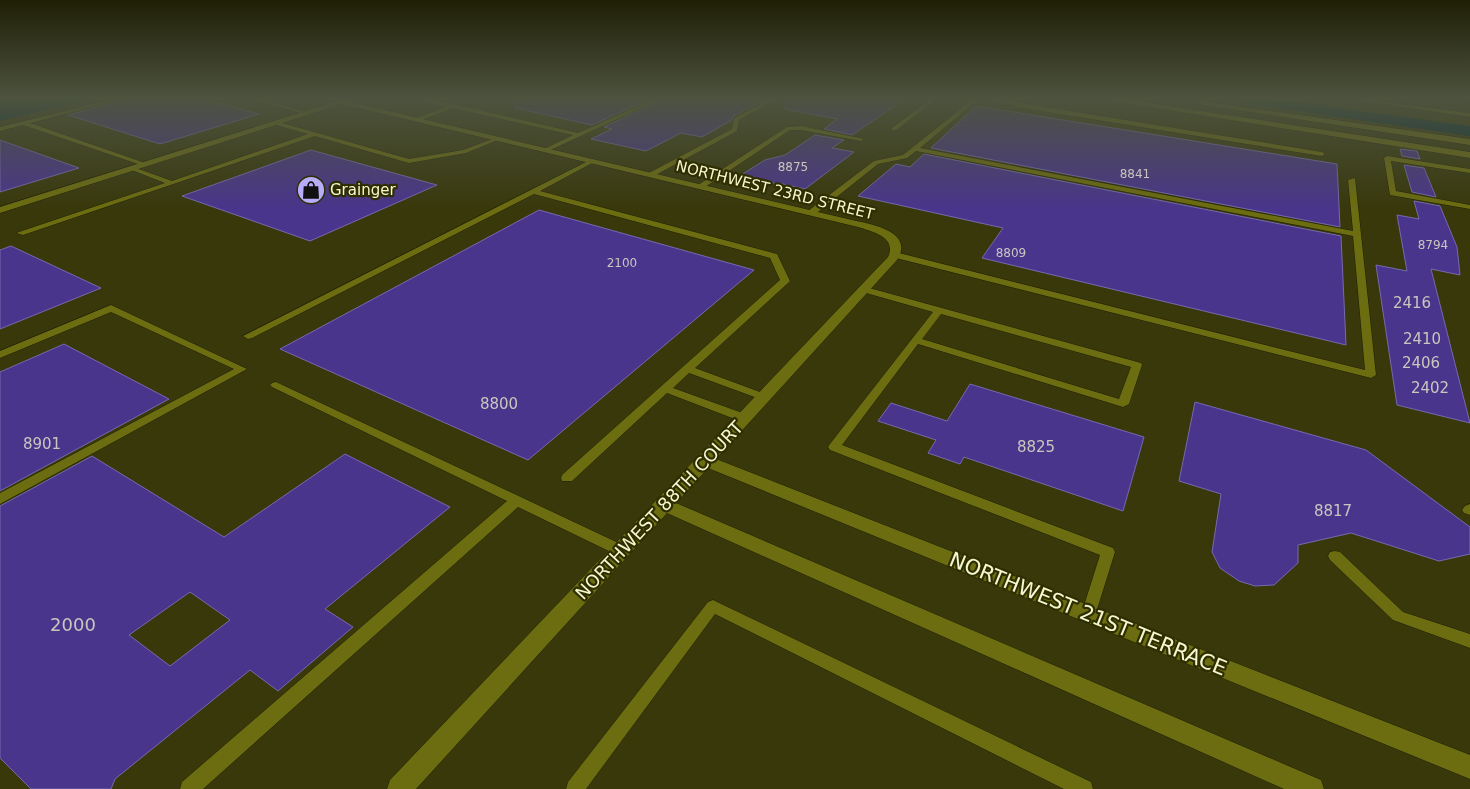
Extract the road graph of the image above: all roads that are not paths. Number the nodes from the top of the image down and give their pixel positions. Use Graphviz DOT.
graph roads {
  1 [pos="61,136"];
  2 [pos="234,136"];
  3 [pos="310,136"];
  4 [pos="321,136"];
  5 [pos="483,136"];
  6 [pos="577,136"];
  7 [pos="723,136"];
  8 [pos="778,136"];
  9 [pos="844,136"];
  10 [pos="931,136"];
  11 [pos="1209,136"];
  12 [pos="1347,136"];
  13 [pos="1429,136"];
  14 [pos="497,139"];
  15 [pos="861,139"];
  16 [pos="1470,142"];
  17 [pos="915,149"];
  18 [pos="546,150"];
  19 [pos="1322,154"];
  20 [pos="1470,155"];
  21 [pos="592,161"];
  22 [pos="143,164"];
  23 [pos="131,168"];
  24 [pos="1470,171"];
  25 [pos="649,175"];
  26 [pos="1352,180"];
  27 [pos="172,182"];
  28 [pos="699,187"];
  29 [pos="533,192"];
  30 [pos="1470,207"];
  31 [pos="0,210"];
  32 [pos="811,213"];
  33 [pos="20,233"];
  34 [pos="1357,234"];
  35 [pos="895,255"];
  36 [pos="862,289"];
  37 [pos="939,310"];
  38 [pos="248,336"];
  39 [pos="916,340"];
  40 [pos="0,355"];
  41 [pos="688,369"];
  42 [pos="276,385"];
  43 [pos="666,389"];
  44 [pos="764,397"];
  45 [pos="744,418"];
  46 [pos="705,461"];
  47 [pos="567,478"];
  48 [pos="0,499"];
  49 [pos="517,500"];
  50 [pos="664,505"];
  51 [pos="622,551"];
  52 [pos="1336,556"];
  53 [pos="1089,615"];
  54 [pos="1470,641"];
  55 [pos="1470,767"];
  56 [pos="189,789"];
  57 [pos="399,789"];
  58 [pos="575,789"];
  59 [pos="1084,789"];
  60 [pos="1312,789"];
  1 -- 22 [label="lane"];
  2 -- 22 [label="street"];
  3 -- 27 [label="lane"];
  4 -- 14 [label="lane"];
  5 -- 14 [label="street, NORTHWEST 23RD STREET"];
  6 -- 18 [label="lane"];
  7 -- 25 [label="lane"];
  8 -- 28 [label="lane"];
  9 -- 15 [label="lane"];
  10 -- 17 [label="lane"];
  11 -- 19 [label="lane"];
  12 -- 20 [label="street"];
  13 -- 16 [label="street"];
  14 -- 18 [label="street, NORTHWEST 23RD STREET"];
  17 -- 32 [label="lane"];
  17 -- 34 [label="lane"];
  18 -- 21 [label="street, NORTHWEST 23RD STREET"];
  21 -- 25 [label="street, NORTHWEST 23RD STREET"];
  21 -- 29 [label="lane"];
  22 -- 23 [label="street"];
  23 -- 27 [label="lane"];
  23 -- 31 [label="street"];
  24 -- 30 [label="lane"];
  25 -- 28 [label="street, NORTHWEST 23RD STREET"];
  26 -- 34 [label="lane"];
  27 -- 33 [label="lane"];
  28 -- 32 [label="street, NORTHWEST 23RD STREET"];
  29 -- 38 [label="lane"];
  29 -- 41 [label="lane"];
  32 -- 35 [label="street, NORTHWEST 23RD STREET"];
  34 -- 35 [label="lane"];
  35 -- 36 [label="street, NORTHWEST 88TH COURT"];
  36 -- 37 [label="lane"];
  36 -- 44 [label="street, NORTHWEST 88TH COURT"];
  37 -- 39 [label="lane"];
  37 -- 39 [label="lane"];
  39 -- 53 [label="lane"];
  40 -- 48 [label="lane"];
  41 -- 43 [label="lane"];
  41 -- 44 [label="lane"];
  42 -- 49 [label="lane"];
  43 -- 45 [label="lane"];
  43 -- 47 [label="lane"];
  44 -- 45 [label="street, NORTHWEST 88TH COURT"];
  45 -- 46 [label="street, NORTHWEST 88TH COURT"];
  46 -- 50 [label="street, NORTHWEST 88TH COURT"];
  46 -- 53 [label="street, NORTHWEST 21ST TERRACE"];
  49 -- 51 [label="lane"];
  49 -- 56 [label="lane"];
  50 -- 51 [label="street, NORTHWEST 88TH COURT"];
  50 -- 60 [label="street"];
  51 -- 57 [label="street, NORTHWEST 88TH COURT"];
  52 -- 54 [label="lane"];
  53 -- 55 [label="street, NORTHWEST 21ST TERRACE"];
  58 -- 59 [label="lane"];
}
